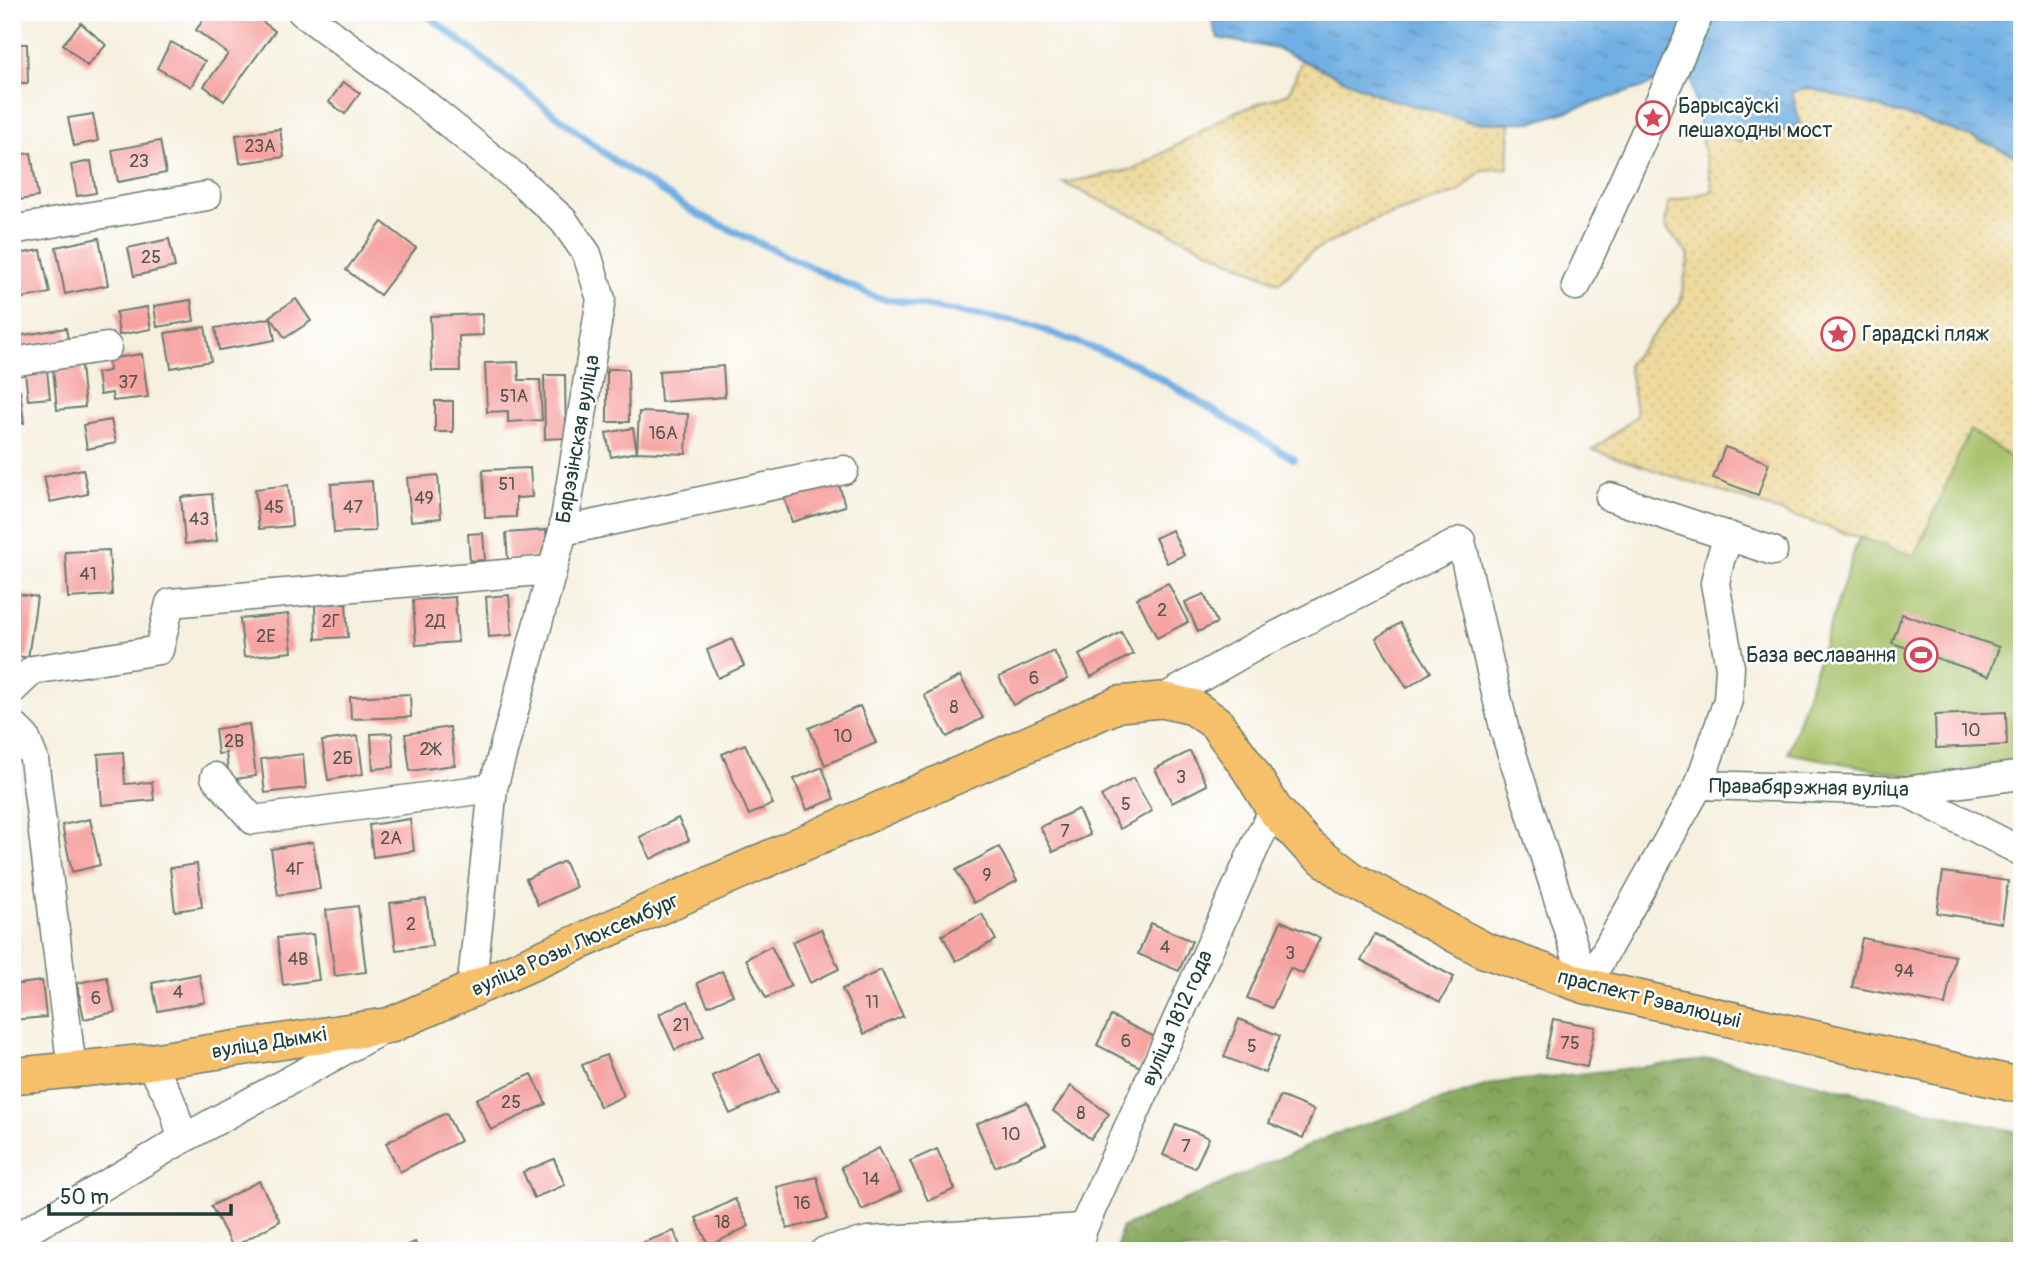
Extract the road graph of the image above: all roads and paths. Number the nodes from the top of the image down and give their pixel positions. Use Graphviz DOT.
graph roads {
  1 [pos="302,12"];
  2 [pos="1700,12"];
  3 [pos="207,197"];
  4 [pos="12,230"];
  5 [pos="1576,286"];
  6 [pos="107,347"];
  7 [pos="12,362"];
  8 [pos="844,470"];
  9 [pos="1610,497"];
  10 [pos="563,531"];
  11 [pos="1729,536"];
  12 [pos="1773,551"];
  13 [pos="551,570"];
  14 [pos="12,690"];
  15 [pos="1161,700"];
  16 [pos="12,724"];
  17 [pos="2022,775"];
  18 [pos="215,777"];
  19 [pos="1699,785"];
  20 [pos="493,788"];
  21 [pos="1905,791"];
  22 [pos="1274,809"];
  23 [pos="2022,852"];
  24 [pos="1586,986"];
  25 [pos="471,991"];
  26 [pos="391,1025"];
  27 [pos="147,1062"];
  28 [pos="72,1070"];
  29 [pos="12,1076"];
  30 [pos="2022,1086"];
  31 [pos="181,1140"];
  32 [pos="12,1240"];
  33 [pos="1080,1240"];
  34 [pos="824,1251"];
  1 -- 10 [label="street, Бярэзінская вуліца"];
  2 -- 5 [label="street"];
  3 -- 4 [label="street"];
  6 -- 7 [label="street"];
  8 -- 10 [label="street"];
  9 -- 11 [label="street"];
  10 -- 13 [label="street, Бярэзінская вуліца"];
  11 -- 12 [label="street"];
  11 -- 19 [label="street"];
  13 -- 14 [label="street"];
  13 -- 20 [label="street, Бярэзінская вуліца"];
  15 -- 22 [label="main road, праспект Рэвалюцыі"];
  15 -- 24 [label="street"];
  15 -- 25 [label="main road, вуліца Розы Люксембург"];
  16 -- 28 [label="street"];
  17 -- 21 [label="street, Правабярэжная вуліца"];
  18 -- 20 [label="street"];
  19 -- 21 [label="street, Правабярэжная вуліца"];
  19 -- 24 [label="street, Правабярэжная вуліца"];
  20 -- 25 [label="street, Бярэзінская вуліца"];
  21 -- 23 [label="street"];
  22 -- 24 [label="main road, праспект Рэвалюцыі"];
  22 -- 33 [label="street, вуліца 1812 года"];
  24 -- 30 [label="main road, праспект Рэвалюцыі"];
  25 -- 26 [label="main road, вуліца Розы Люксембург"];
  26 -- 27 [label="main road, вуліца Дымкі"];
  26 -- 31 [label="street, вуліца Розы Люксембург"];
  27 -- 28 [label="main road, вуліца Дымкі"];
  27 -- 31 [label="street"];
  28 -- 29 [label="main road, вуліца Дымкі"];
  31 -- 32 [label="street, вуліца Розы Люксембург"];
  33 -- 34 [label="street, вуліца 1812 года"];
}
